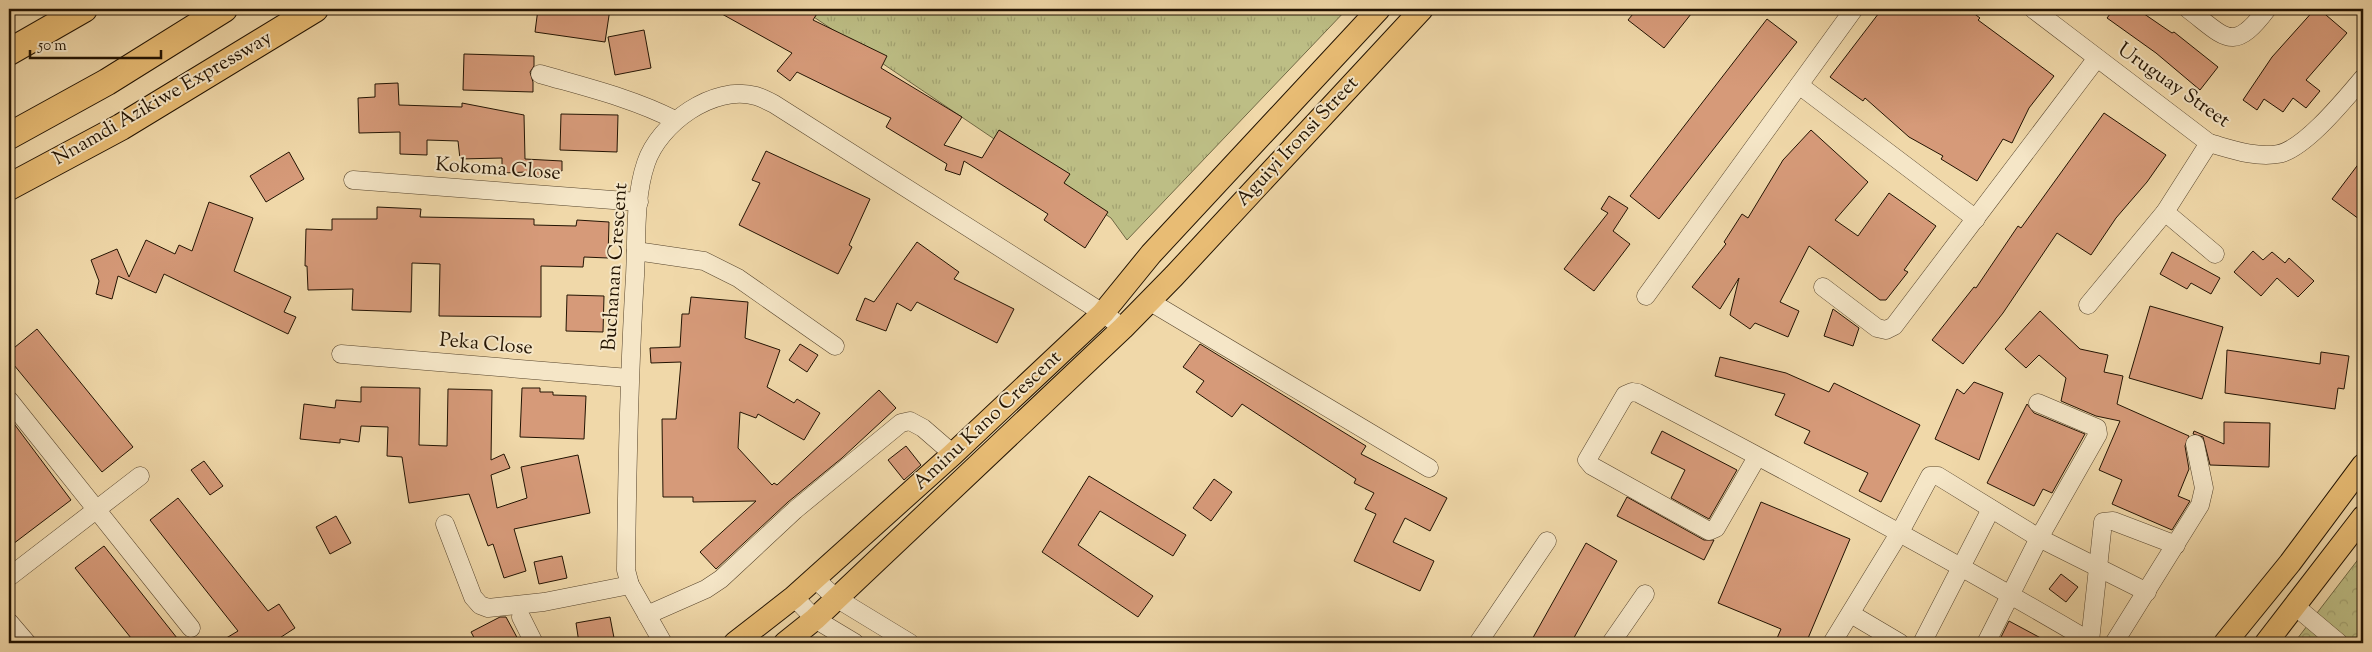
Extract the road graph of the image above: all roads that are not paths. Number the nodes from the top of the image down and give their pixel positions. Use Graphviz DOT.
graph roads {
  1 [pos="84,9"];
  2 [pos="224,9"];
  3 [pos="315,9"];
  4 [pos="1422,9"];
  5 [pos="1854,9"];
  6 [pos="2033,9"];
  7 [pos="2188,9"];
  8 [pos="2267,9"];
  9 [pos="1375,12"];
  10 [pos="9,52"];
  11 [pos="2097,58"];
  12 [pos="540,74"];
  13 [pos="2363,78"];
  14 [pos="1799,85"];
  15 [pos="675,120"];
  16 [pos="9,136"];
  17 [pos="2209,143"];
  18 [pos="353,180"];
  19 [pos="9,186"];
  20 [pos="639,202"];
  21 [pos="2165,212"];
  22 [pos="1976,219"];
  23 [pos="636,251"];
  24 [pos="1151,254"];
  25 [pos="2215,254"];
  26 [pos="1174,276"];
  27 [pos="1823,287"];
  28 [pos="1646,296"];
  29 [pos="1149,301"];
  30 [pos="2088,305"];
  31 [pos="1103,313"];
  32 [pos="1123,328"];
  33 [pos="835,346"];
  34 [pos="340,354"];
  35 [pos="629,378"];
  36 [pos="9,400"];
  37 [pos="2038,403"];
  38 [pos="2195,444"];
  39 [pos="953,454"];
  40 [pos="1757,457"];
  41 [pos="2363,466"];
  42 [pos="1429,468"];
  43 [pos="140,476"];
  44 [pos="1991,509"];
  45 [pos="95,511"];
  46 [pos="445,524"];
  47 [pos="2360,526"];
  48 [pos="1900,532"];
  49 [pos="2039,538"];
  50 [pos="1547,541"];
  51 [pos="2176,545"];
  52 [pos="1960,567"];
  53 [pos="2099,570"];
  54 [pos="9,577"];
  55 [pos="816,578"];
  56 [pos="630,585"];
  57 [pos="2147,592"];
  58 [pos="1645,594"];
  59 [pos="2010,596"];
  60 [pos="794,597"];
  61 [pos="836,598"];
  62 [pos="2295,606"];
  63 [pos="1851,614"];
  64 [pos="647,615"];
  65 [pos="521,617"];
  66 [pos="816,618"];
  67 [pos="9,622"];
  68 [pos="191,628"];
  69 [pos="2091,642"];
  70 [pos="27,643"];
  71 [pos="534,643"];
  72 [pos="663,643"];
  73 [pos="734,643"];
  74 [pos="785,643"];
  75 [pos="855,643"];
  76 [pos="910,643"];
  77 [pos="1478,643"];
  78 [pos="1611,643"];
  79 [pos="1832,643"];
  80 [pos="1900,643"];
  81 [pos="1922,643"];
  82 [pos="1986,643"];
  83 [pos="2114,643"];
  84 [pos="2225,643"];
  85 [pos="2266,643"];
  86 [pos="2339,643"];
  1 -- 10 [label="highway"];
  2 -- 16 [label="highway"];
  3 -- 19 [label="highway, Nnamdi Azikiwe Expressway"];
  4 -- 26 [label="main road, Aguiyi Ironsi Street"];
  5 -- 14 [label="street"];
  6 -- 11 [label="street, Uruguay Street"];
  7 -- 8 [label="street"];
  9 -- 24 [label="main road, Aguiyi Ironsi Street"];
  11 -- 17 [label="street, Uruguay Street"];
  11 -- 22 [label="street"];
  12 -- 15 [label="street"];
  13 -- 17 [label="street, Uruguay Street"];
  14 -- 22 [label="street"];
  14 -- 28 [label="street"];
  15 -- 20 [label="street, Buchanan Crescent"];
  15 -- 31 [label="street, Buchanan Crescent"];
  17 -- 21 [label="street"];
  18 -- 20 [label="street, Kokoma Close"];
  20 -- 23 [label="street, Buchanan Crescent"];
  21 -- 25 [label="street"];
  21 -- 30 [label="street"];
  22 -- 27 [label="street"];
  23 -- 33 [label="street"];
  23 -- 35 [label="street, Buchanan Crescent"];
  24 -- 31 [label="main road, Aminu Kano Crescent"];
  26 -- 29 [label="main road, Aminu Kano Crescent"];
  29 -- 32 [label="main road, Aminu Kano Crescent"];
  29 -- 42 [label="street"];
  31 -- 32 [label="street, Buchanan Crescent"];
  31 -- 39 [label="main road, Aminu Kano Crescent"];
  32 -- 61 [label="main road, Aminu Kano Crescent"];
  34 -- 35 [label="street, Peka Close"];
  35 -- 56 [label="street, Buchanan Crescent"];
  36 -- 45 [label="street"];
  37 -- 49 [label="street"];
  38 -- 51 [label="street"];
  39 -- 55 [label="main road, Aminu Kano Crescent"];
  39 -- 64 [label="street"];
  40 -- 40 [label="street"];
  40 -- 48 [label="street"];
  41 -- 84 [label="main road"];
  43 -- 45 [label="street"];
  44 -- 48 [label="street"];
  44 -- 49 [label="street"];
  44 -- 52 [label="street"];
  45 -- 54 [label="street"];
  45 -- 68 [label="street"];
  46 -- 56 [label="street"];
  47 -- 62 [label="main road"];
  48 -- 52 [label="street"];
  48 -- 63 [label="street"];
  49 -- 53 [label="street"];
  49 -- 59 [label="street"];
  50 -- 77 [label="street"];
  51 -- 53 [label="street"];
  51 -- 57 [label="street"];
  52 -- 59 [label="street"];
  52 -- 81 [label="street"];
  53 -- 57 [label="street"];
  53 -- 69 [label="street"];
  55 -- 60 [label="main road, Aminu Kano Crescent"];
  55 -- 61 [label="street"];
  56 -- 64 [label="street, Buchanan Crescent"];
  57 -- 83 [label="street"];
  58 -- 78 [label="street"];
  59 -- 69 [label="street"];
  59 -- 82 [label="street"];
  60 -- 66 [label="street"];
  60 -- 73 [label="main road, Aminu Kano Crescent"];
  61 -- 66 [label="main road, Aminu Kano Crescent"];
  61 -- 76 [label="street"];
  62 -- 85 [label="main road"];
  62 -- 86 [label="street"];
  63 -- 79 [label="street"];
  63 -- 80 [label="street"];
  64 -- 72 [label="street, Buchanan Crescent"];
  65 -- 71 [label="street"];
  66 -- 74 [label="main road, Aminu Kano Crescent"];
  66 -- 75 [label="street"];
  67 -- 70 [label="street"];
}
